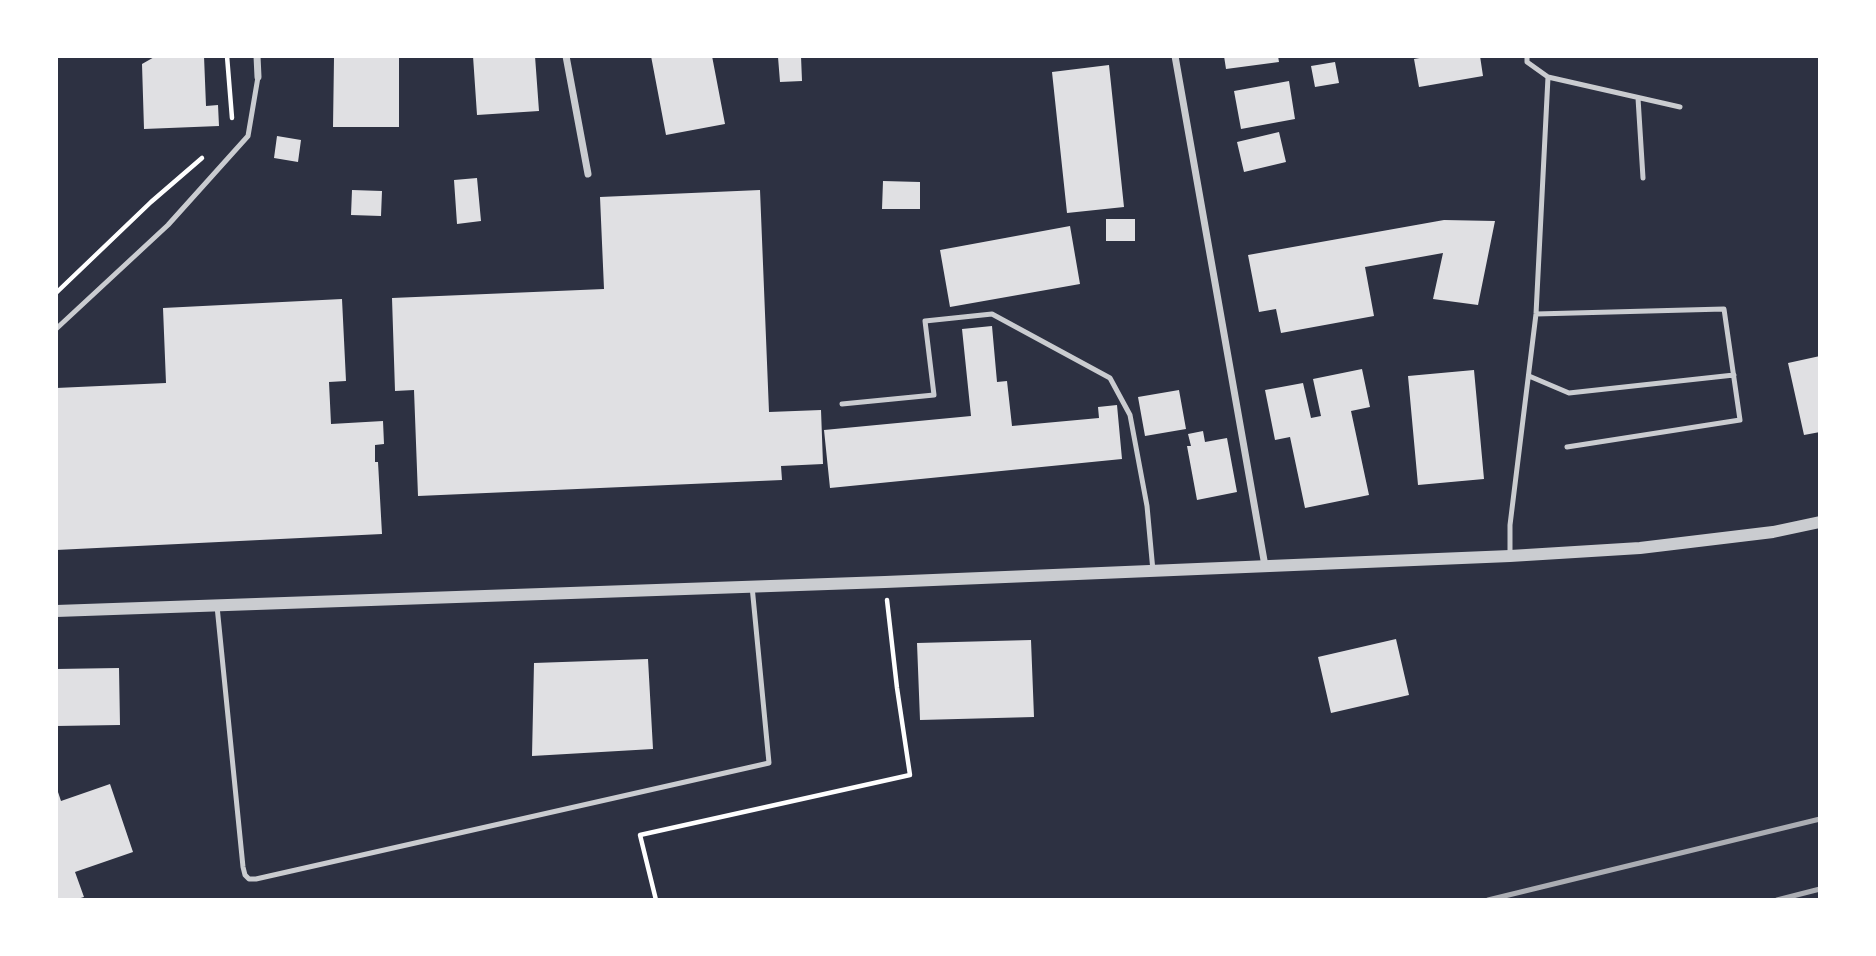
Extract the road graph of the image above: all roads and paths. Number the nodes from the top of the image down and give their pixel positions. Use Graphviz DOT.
graph roads {
  1 [pos="228,56"];
  2 [pos="257,56"];
  3 [pos="566,56"];
  4 [pos="1175,56"];
  5 [pos="1527,56"];
  6 [pos="258,77"];
  7 [pos="1548,77"];
  8 [pos="1639,98"];
  9 [pos="1680,107"];
  10 [pos="232,119"];
  11 [pos="212,149"];
  12 [pos="588,174"];
  13 [pos="1643,178"];
  14 [pos="56,293"];
  15 [pos="1536,314"];
  16 [pos="56,329"];
  17 [pos="1734,374"];
  18 [pos="1529,376"];
  19 [pos="842,404"];
  20 [pos="1567,447"];
  21 [pos="1820,522"];
  22 [pos="1510,556"];
  23 [pos="1265,566"];
  24 [pos="1153,571"];
  25 [pos="885,582"];
  26 [pos="752,586"];
  27 [pos="217,604"];
  28 [pos="56,611"];
  29 [pos="656,900"];
  1 -- 10 [label="path"];
  2 -- 6 [label="street"];
  3 -- 12 [label="street"];
  4 -- 23 [label="street"];
  5 -- 7 [label="lane"];
  6 -- 16 [label="lane"];
  7 -- 8 [label="lane"];
  7 -- 15 [label="lane"];
  8 -- 9 [label="lane"];
  8 -- 13 [label="lane"];
  11 -- 14 [label="path"];
  15 -- 17 [label="lane"];
  15 -- 18 [label="lane"];
  17 -- 18 [label="lane"];
  17 -- 20 [label="lane"];
  18 -- 22 [label="lane"];
  19 -- 24 [label="lane"];
  21 -- 22 [label="street"];
  22 -- 23 [label="street"];
  23 -- 24 [label="street"];
  24 -- 25 [label="street"];
  25 -- 26 [label="street"];
  25 -- 29 [label="path"];
  26 -- 27 [label="street"];
  26 -- 27 [label="lane"];
  27 -- 28 [label="street"];
}
